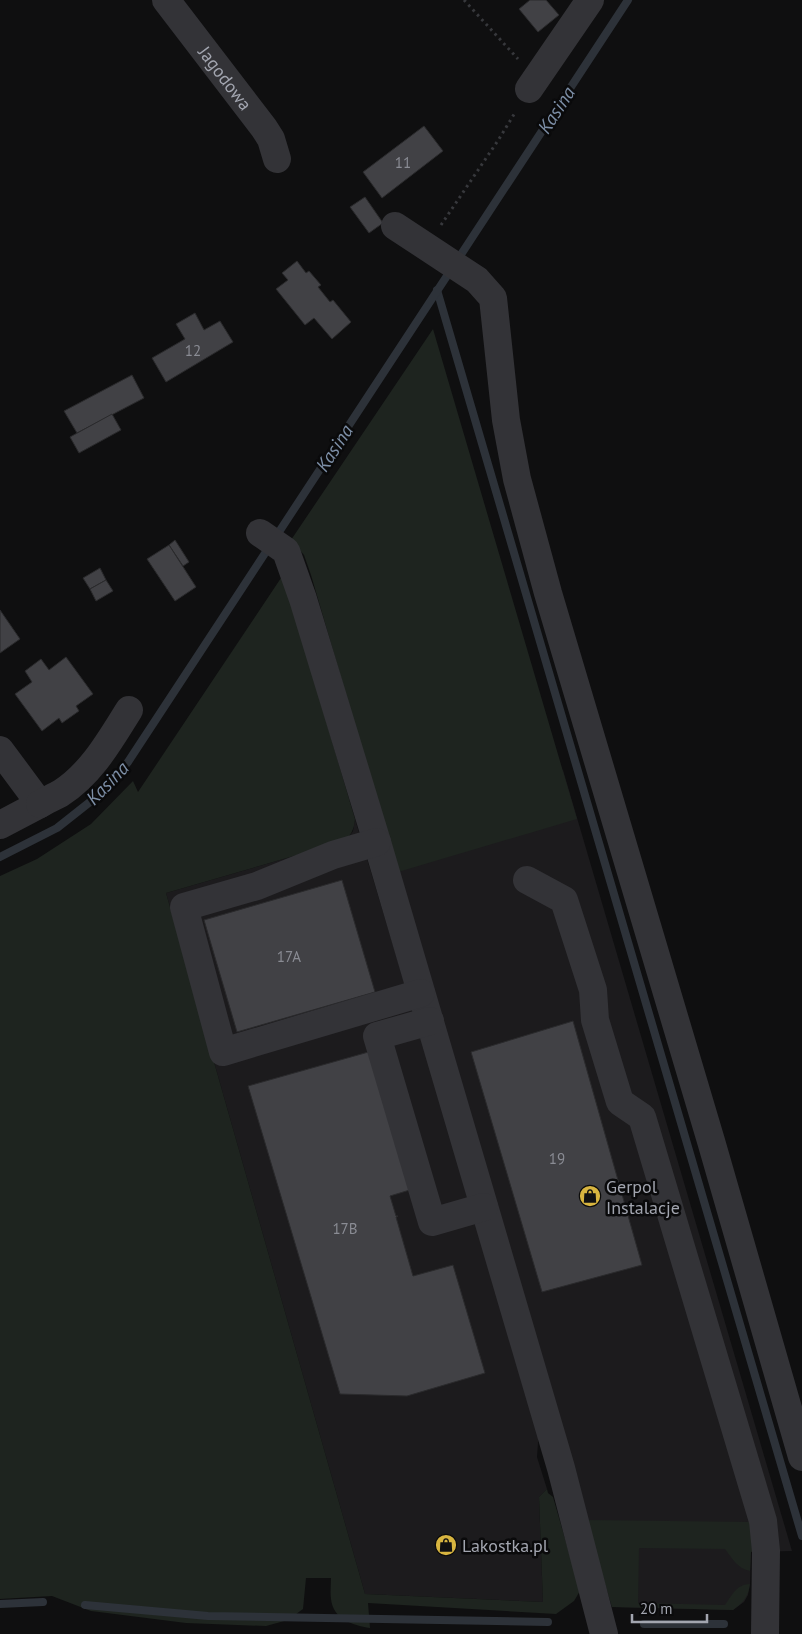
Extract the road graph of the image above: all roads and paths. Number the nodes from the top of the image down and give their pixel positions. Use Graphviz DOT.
graph roads {
  1 [pos="166,0"];
  2 [pos="464,0"];
  3 [pos="590,0"];
  4 [pos="529,88"];
  5 [pos="277,159"];
  6 [pos="395,226"];
  7 [pos="431,251"];
  8 [pos="260,533"];
  9 [pos="130,710"];
  10 [pos="0,750"];
  11 [pos="40,804"];
  12 [pos="0,825"];
  13 [pos="377,842"];
  14 [pos="527,880"];
  15 [pos="421,993"];
  16 [pos="430,1021"];
  17 [pos="484,1207"];
  18 [pos="802,1457"];
  19 [pos="604,1634"];
  20 [pos="765,1634"];
  1 -- 5 [label="street, Jagodowa"];
  2 -- 4 [label="path"];
  3 -- 4 [label="street"];
  4 -- 7 [label="path"];
  6 -- 7 [label="street"];
  7 -- 18 [label="street"];
  8 -- 13 [label="street"];
  9 -- 11 [label="street"];
  10 -- 11 [label="street"];
  11 -- 12 [label="street"];
  13 -- 15 [label="street"];
  13 -- 15 [label="street"];
  14 -- 20 [label="street"];
  15 -- 16 [label="street"];
  16 -- 17 [label="street"];
  16 -- 17 [label="street"];
  17 -- 19 [label="street"];
}
